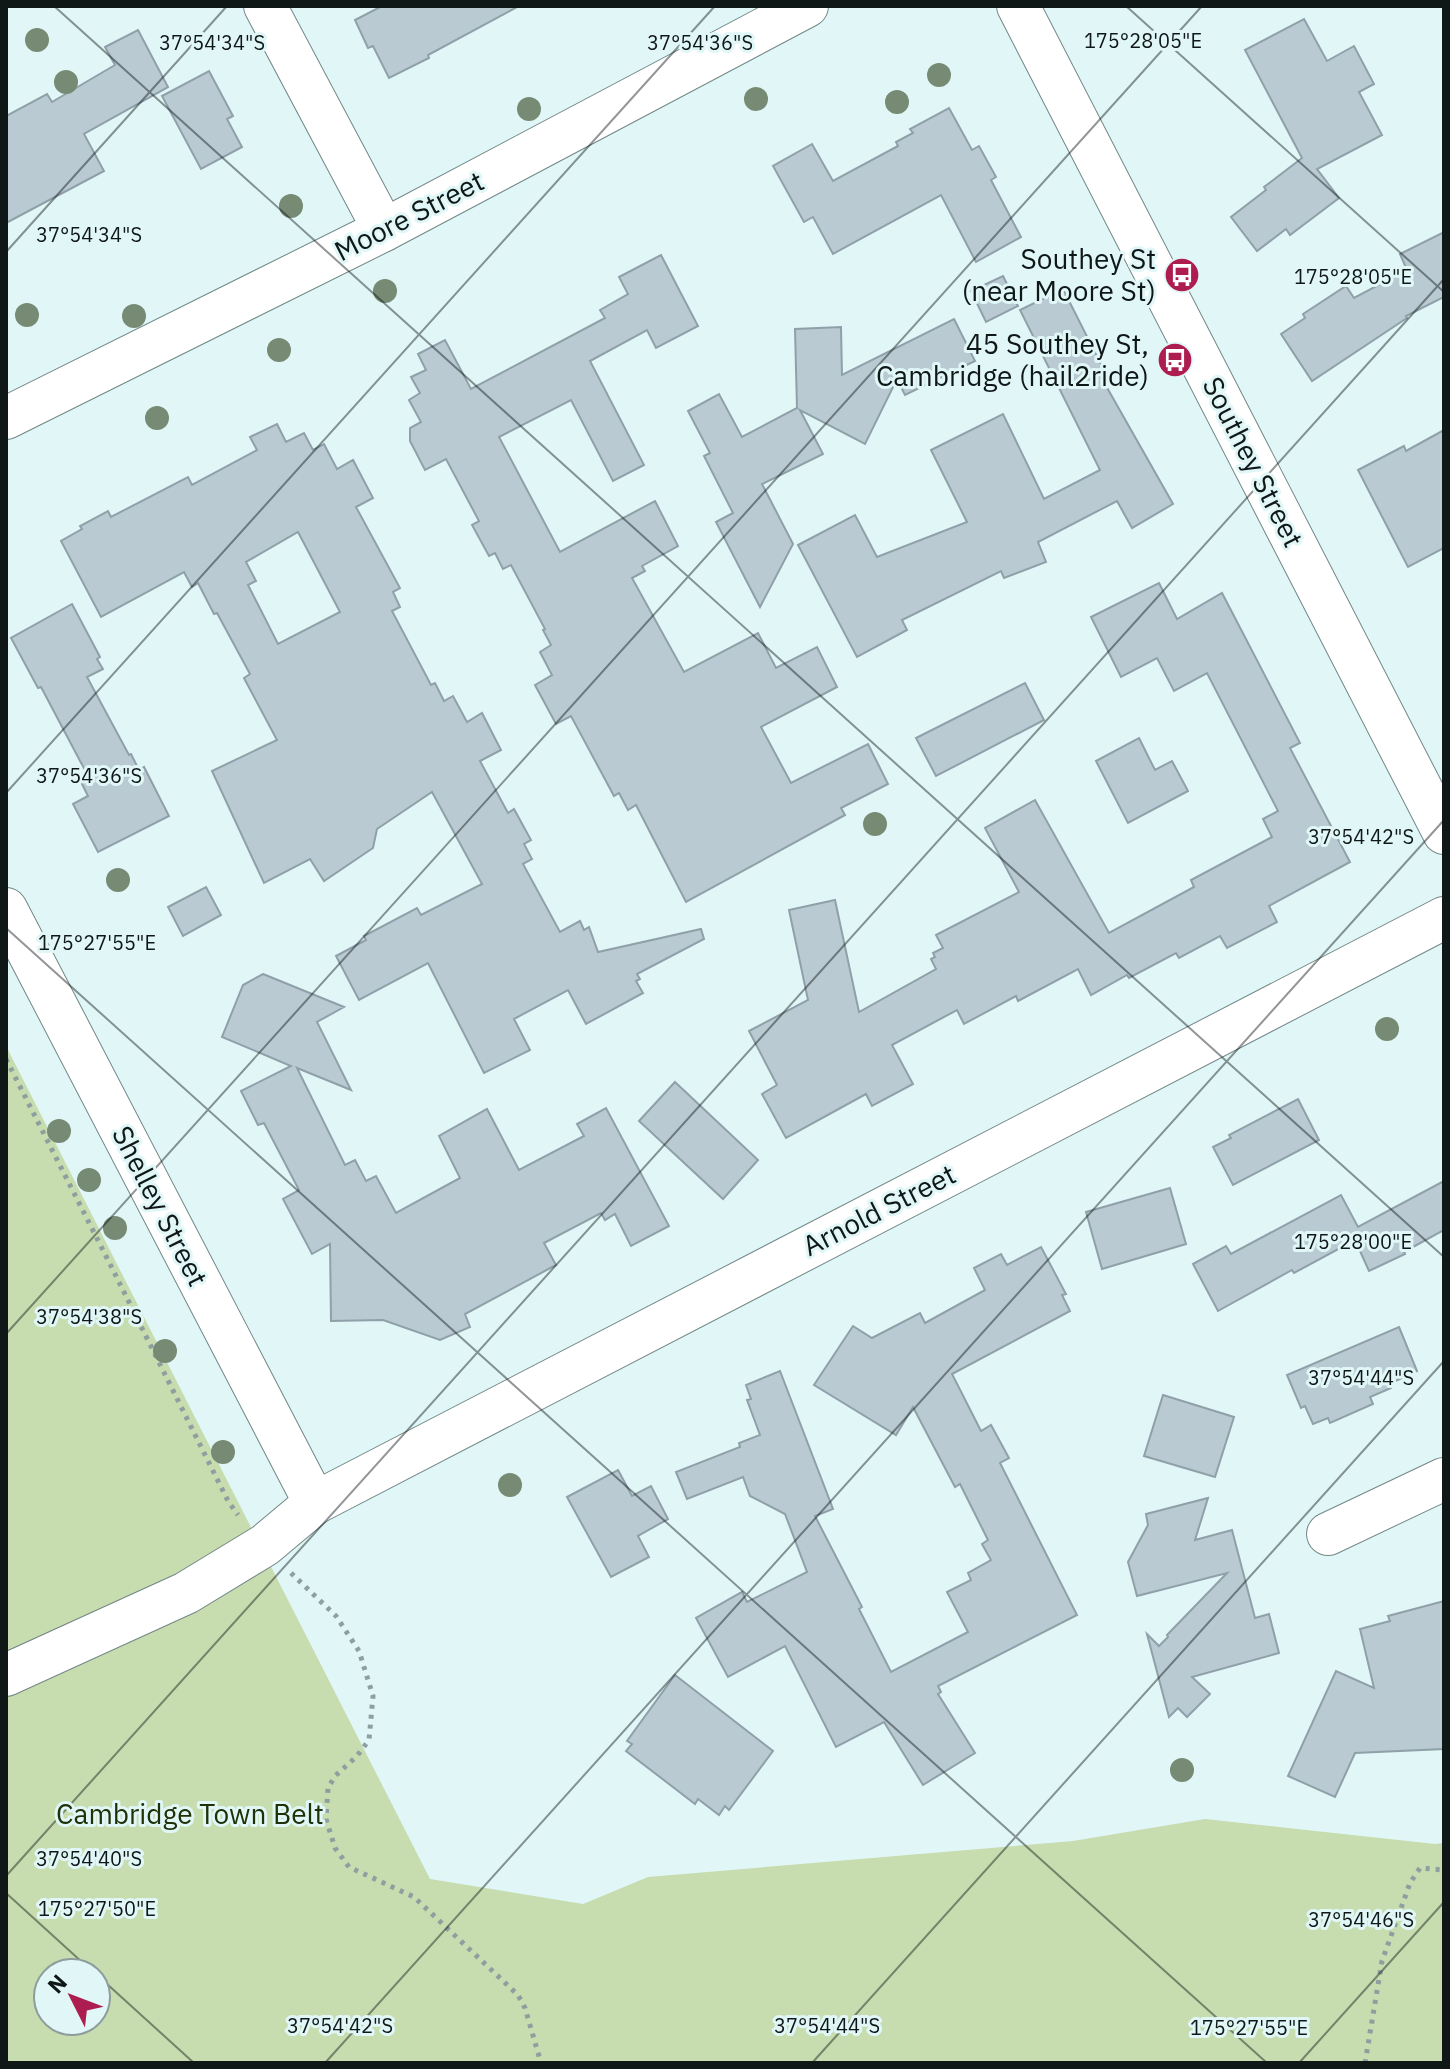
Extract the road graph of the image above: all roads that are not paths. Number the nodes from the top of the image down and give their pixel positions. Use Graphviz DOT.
graph roads {
  1 [pos="265,6"];
  2 [pos="807,6"];
  3 [pos="1018,6"];
  4 [pos="384,230"];
  5 [pos="6,418"];
  6 [pos="1444,833"];
  7 [pos="6,909"];
  8 [pos="1444,918"];
  9 [pos="1444,1479"];
  10 [pos="315,1503"];
  11 [pos="1328,1534"];
  12 [pos="6,1675"];
  1 -- 4 [label="street"];
  2 -- 4 [label="street, Moore Street"];
  3 -- 6 [label="street, Southey Street"];
  4 -- 5 [label="street, Moore Street"];
  7 -- 10 [label="street, Shelley Street"];
  8 -- 10 [label="street, Arnold Street"];
  9 -- 11 [label="street"];
  10 -- 12 [label="street, Arnold Street"];
}
